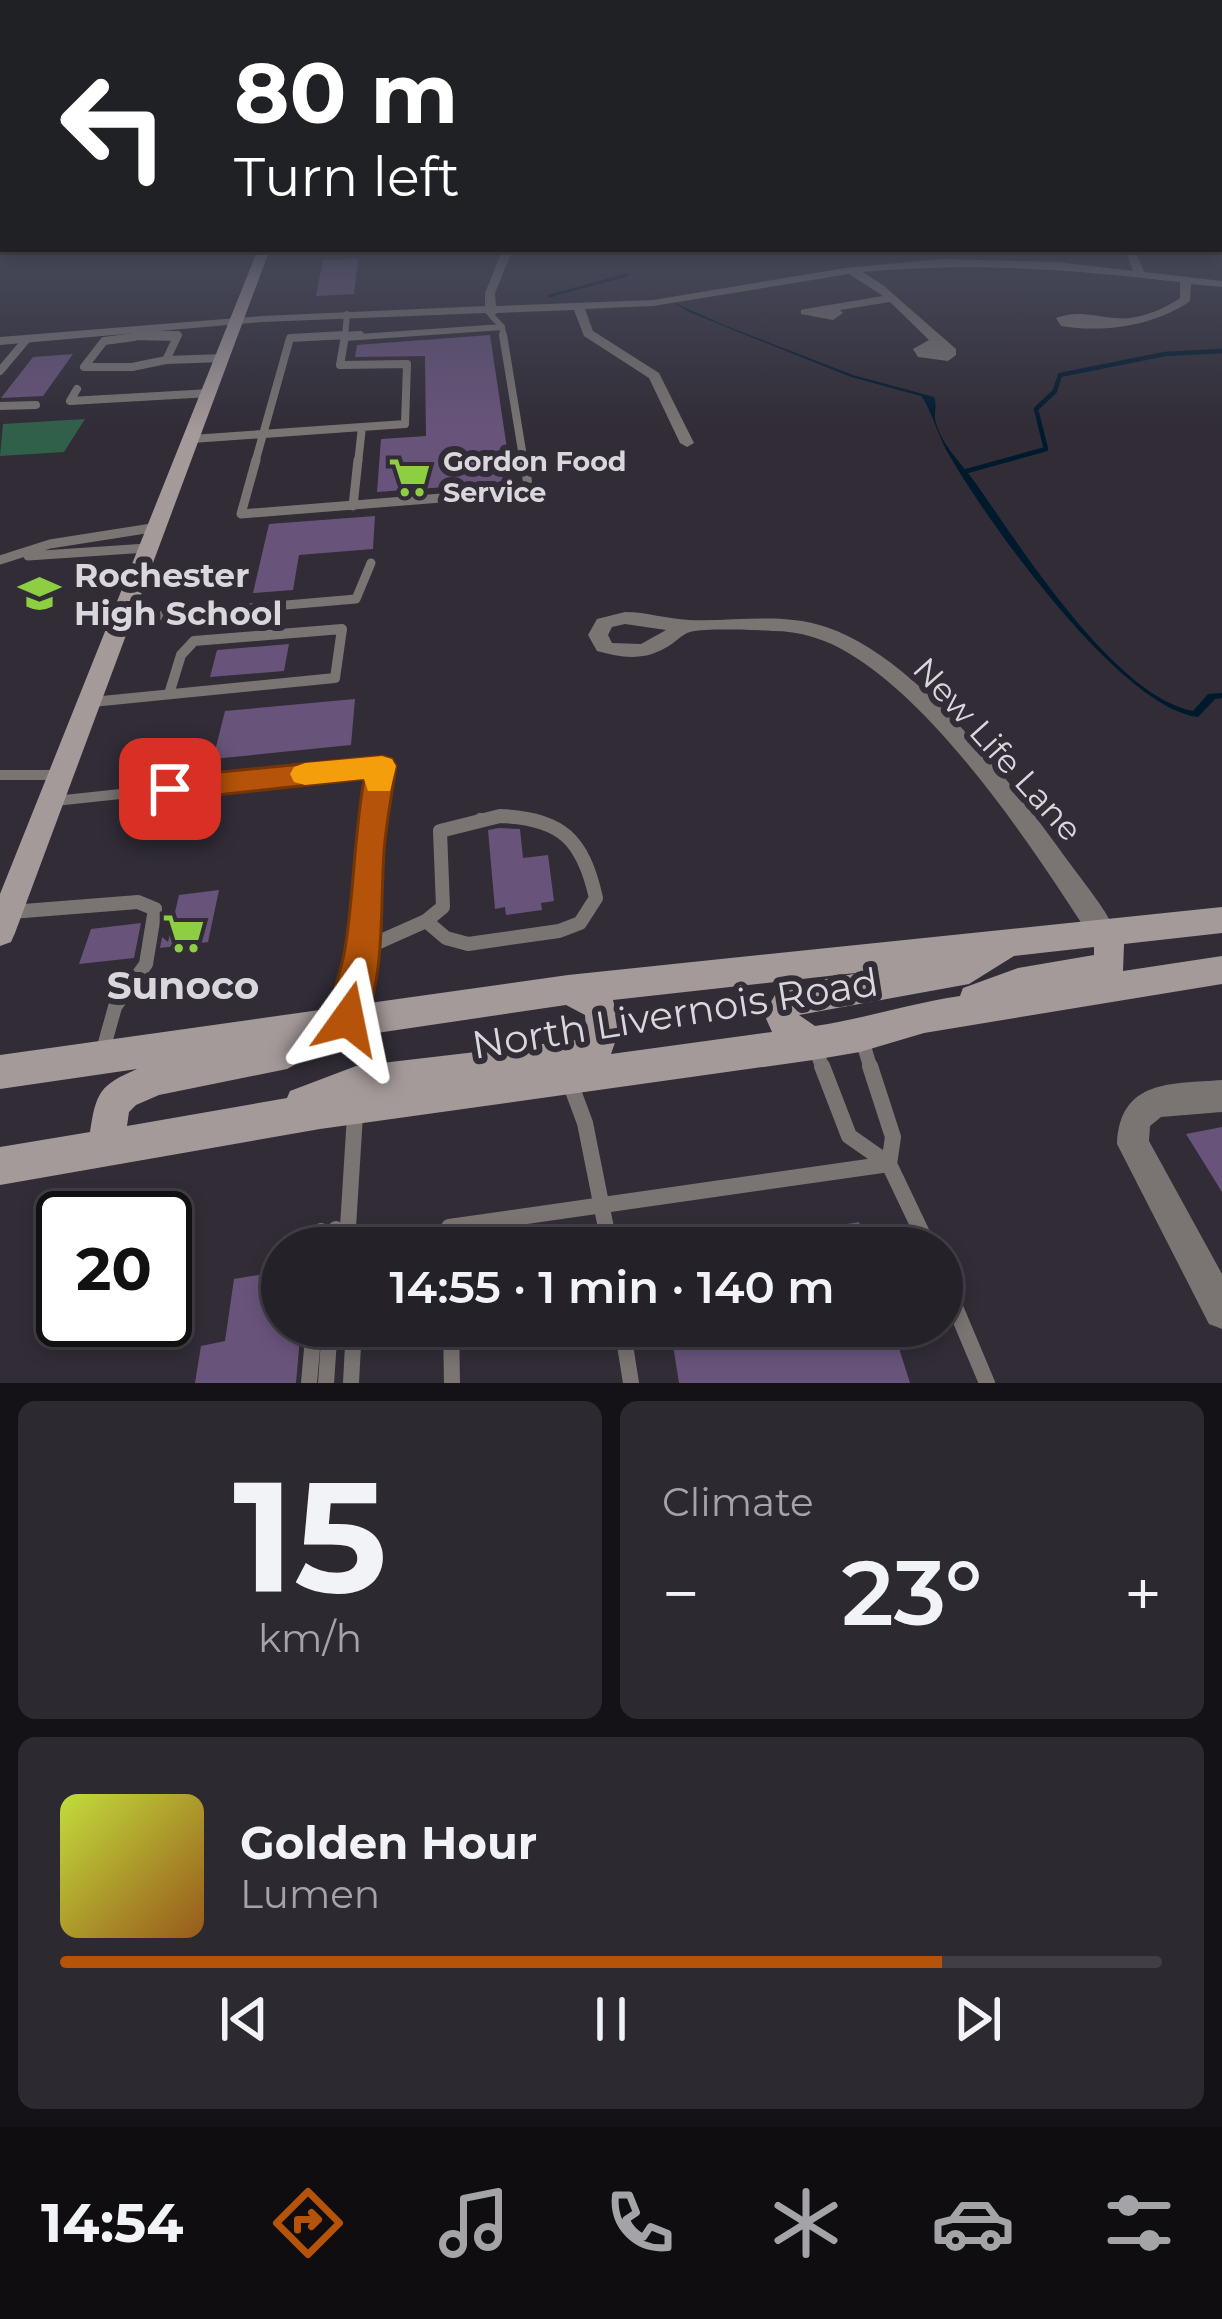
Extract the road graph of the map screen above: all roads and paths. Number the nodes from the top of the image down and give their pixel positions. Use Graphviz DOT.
graph roads {
  1 [pos="245,303"];
  2 [pos="490,303"];
  3 [pos="641,303"];
  4 [pos="867,303"];
  5 [pos="897,303"];
  6 [pos="1181,303"];
  7 [pos="578,304"];
  8 [pos="831,309"];
  9 [pos="490,311"];
  10 [pos="1112,321"];
  11 [pos="237,323"];
  12 [pos="347,324"];
  13 [pos="502,327"];
  14 [pos="136,333"];
  15 [pos="27,339"];
  16 [pos="0,341"];
  17 [pos="933,343"];
  18 [pos="223,358"];
  19 [pos="166,359"];
  20 [pos="0,370"];
  21 [pos="77,389"];
  22 [pos="210,393"];
  23 [pos="35,405"];
  24 [pos="0,406"];
  25 [pos="362,427"];
  26 [pos="262,434"];
  27 [pos="192,439"];
  28 [pos="687,443"];
  29 [pos="353,506"];
  30 [pos="154,537"];
  31 [pos="13,557"];
  32 [pos="0,560"];
  33 [pos="371,563"];
  34 [pos="122,619"];
  35 [pos="682,626"];
  36 [pos="169,694"];
  37 [pos="89,702"];
  38 [pos="0,775"];
  39 [pos="55,788"];
  40 [pos="1222,920"];
  41 [pos="426,921"];
  42 [pos="4,923"];
  43 [pos="1101,931"];
  44 [pos="1009,943"];
  45 [pos="363,949"];
  46 [pos="1222,970"];
  47 [pos="568,990"];
  48 [pos="924,1018"];
  49 [pos="348,1019"];
  50 [pos="860,1036"];
  51 [pos="813,1044"];
  52 [pos="102,1057"];
  53 [pos="0,1072"];
  54 [pos="568,1077"];
  55 [pos="1222,1096"];
  56 [pos="356,1106"];
  57 [pos="260,1121"];
  58 [pos="106,1147"];
  59 [pos="889,1164"];
  60 [pos="0,1166"];
  61 [pos="600,1202"];
  62 [pos="334,1227"];
  63 [pos="449,1227"];
  64 [pos="605,1227"];
  65 [pos="918,1227"];
  66 [pos="1222,1311"];
  67 [pos="963,1326"];
  68 [pos="312,1347"];
  69 [pos="329,1347"];
  70 [pos="353,1347"];
  71 [pos="451,1347"];
  72 [pos="625,1347"];
  73 [pos="309,1383"];
  74 [pos="326,1383"];
  75 [pos="352,1383"];
  76 [pos="452,1383"];
  77 [pos="631,1383"];
  78 [pos="987,1383"];
  1 -- 11 [label="main road"];
  2 -- 9 [label="street"];
  3 -- 7 [label="street"];
  4 -- 8 [label="street"];
  5 -- 17 [label="street"];
  6 -- 10 [label="street"];
  7 -- 9 [label="street"];
  7 -- 28 [label="street"];
  9 -- 12 [label="street"];
  9 -- 13 [label="lane"];
  11 -- 12 [label="street"];
  11 -- 14 [label="street"];
  11 -- 18 [label="main road"];
  12 -- 13 [label="lane"];
  12 -- 25 [label="lane"];
  12 -- 26 [label="lane"];
  13 -- 29 [label="lane"];
  14 -- 15 [label="street"];
  14 -- 19 [label="lane"];
  14 -- 19 [label="lane"];
  15 -- 16 [label="street"];
  15 -- 20 [label="lane"];
  18 -- 19 [label="lane"];
  18 -- 22 [label="main road"];
  21 -- 22 [label="lane"];
  22 -- 27 [label="main road"];
  23 -- 24 [label="lane"];
  25 -- 26 [label="lane"];
  25 -- 29 [label="lane"];
  26 -- 27 [label="lane"];
  26 -- 29 [label="lane"];
  27 -- 30 [label="main road"];
  30 -- 31 [label="lane"];
  30 -- 31 [label="lane"];
  30 -- 34 [label="main road"];
  31 -- 32 [label="lane"];
  33 -- 34 [label="lane"];
  34 -- 37 [label="main road"];
  35 -- 43 [label="street, New Life Lane"];
  36 -- 36 [label="lane"];
  36 -- 37 [label="lane"];
  37 -- 39 [label="main road"];
  38 -- 39 [label="lane"];
  39 -- 42 [label="main road"];
  39 -- 45 [label="lane"];
  40 -- 43 [label="main road, North Livernois Road"];
  41 -- 41 [label="lane"];
  41 -- 45 [label="lane"];
  42 -- 52 [label="lane"];
  43 -- 44 [label="main road, North Livernois Road"];
  43 -- 48 [label="main road"];
  44 -- 47 [label="main road, North Livernois Road"];
  44 -- 51 [label="main road"];
  45 -- 49 [label="lane"];
  46 -- 48 [label="main road, North Livernois Road"];
  47 -- 49 [label="main road, North Livernois Road"];
  47 -- 57 [label="main road"];
  48 -- 50 [label="main road, North Livernois Road"];
  49 -- 52 [label="main road, North Livernois Road"];
  49 -- 58 [label="main road"];
  50 -- 51 [label="main road, North Livernois Road"];
  50 -- 59 [label="lane"];
  51 -- 54 [label="main road, North Livernois Road"];
  51 -- 59 [label="lane"];
  52 -- 53 [label="main road, North Livernois Road"];
  54 -- 56 [label="main road, North Livernois Road"];
  54 -- 61 [label="lane"];
  55 -- 66 [label="street"];
  56 -- 57 [label="main road, North Livernois Road"];
  56 -- 62 [label="lane"];
  57 -- 58 [label="main road, North Livernois Road"];
  58 -- 60 [label="main road, North Livernois Road"];
  59 -- 61 [label="lane"];
  59 -- 65 [label="lane"];
  61 -- 63 [label="lane"];
  61 -- 64 [label="lane"];
  67 -- 78 [label="lane"];
  68 -- 73 [label="lane"];
  69 -- 74 [label="lane"];
  70 -- 75 [label="lane"];
  71 -- 76 [label="lane"];
  72 -- 77 [label="lane"];
}
